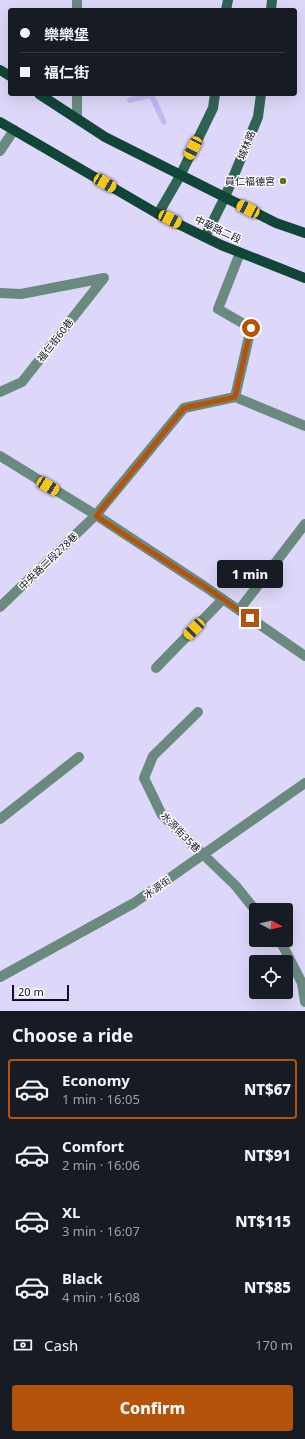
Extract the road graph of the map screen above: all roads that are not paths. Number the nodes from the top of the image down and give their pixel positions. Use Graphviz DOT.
graph roads {
  1 [pos="42,96"];
  2 [pos="77,96"];
  3 [pos="215,96"];
  4 [pos="261,96"];
  5 [pos="77,118"];
  6 [pos="0,122"];
  7 [pos="14,130"];
  8 [pos="0,151"];
  9 [pos="180,176"];
  10 [pos="225,197"];
  11 [pos="158,214"];
  12 [pos="305,233"];
  13 [pos="206,237"];
  14 [pos="240,253"];
  15 [pos="305,278"];
  16 [pos="0,293"];
  17 [pos="0,392"];
  18 [pos="235,397"];
  19 [pos="305,426"];
  20 [pos="0,456"];
  21 [pos="96,516"];
  22 [pos="305,524"];
  23 [pos="223,599"];
  24 [pos="0,607"];
  25 [pos="239,610"];
  26 [pos="305,656"];
  27 [pos="156,668"];
  28 [pos="198,712"];
  29 [pos="79,757"];
  30 [pos="305,783"];
  31 [pos="0,819"];
  32 [pos="203,855"];
  33 [pos="249,903"];
  34 [pos="284,947"];
  35 [pos="0,977"];
  36 [pos="305,1002"];
  1 -- 5 [label="main road"];
  2 -- 5 [label="street"];
  3 -- 9 [label="street"];
  4 -- 10 [label="street, 城林路"];
  5 -- 9 [label="main road"];
  6 -- 7 [label="main road, 中華路二段"];
  7 -- 8 [label="street"];
  7 -- 11 [label="main road, 中華路二段"];
  9 -- 10 [label="main road"];
  9 -- 11 [label="street"];
  10 -- 12 [label="main road"];
  10 -- 13 [label="street, 城林路"];
  11 -- 13 [label="main road, 中華路二段"];
  13 -- 14 [label="main road, 中華路二段"];
  14 -- 15 [label="main road, 中華路二段"];
  14 -- 18 [label="street"];
  16 -- 17 [label="street, 福仁街60巷"];
  18 -- 19 [label="street"];
  18 -- 21 [label="street, 中央路二段278巷"];
  20 -- 21 [label="street"];
  21 -- 23 [label="street"];
  21 -- 24 [label="street, 中央路二段278巷"];
  22 -- 25 [label="street"];
  23 -- 25 [label="street"];
  23 -- 27 [label="street"];
  25 -- 26 [label="street"];
  28 -- 32 [label="street, 水源街35巷"];
  29 -- 31 [label="street"];
  30 -- 32 [label="street, 水源街"];
  32 -- 33 [label="street, 水源街35巷"];
  32 -- 35 [label="street, 水源街"];
  34 -- 36 [label="street"];
}
